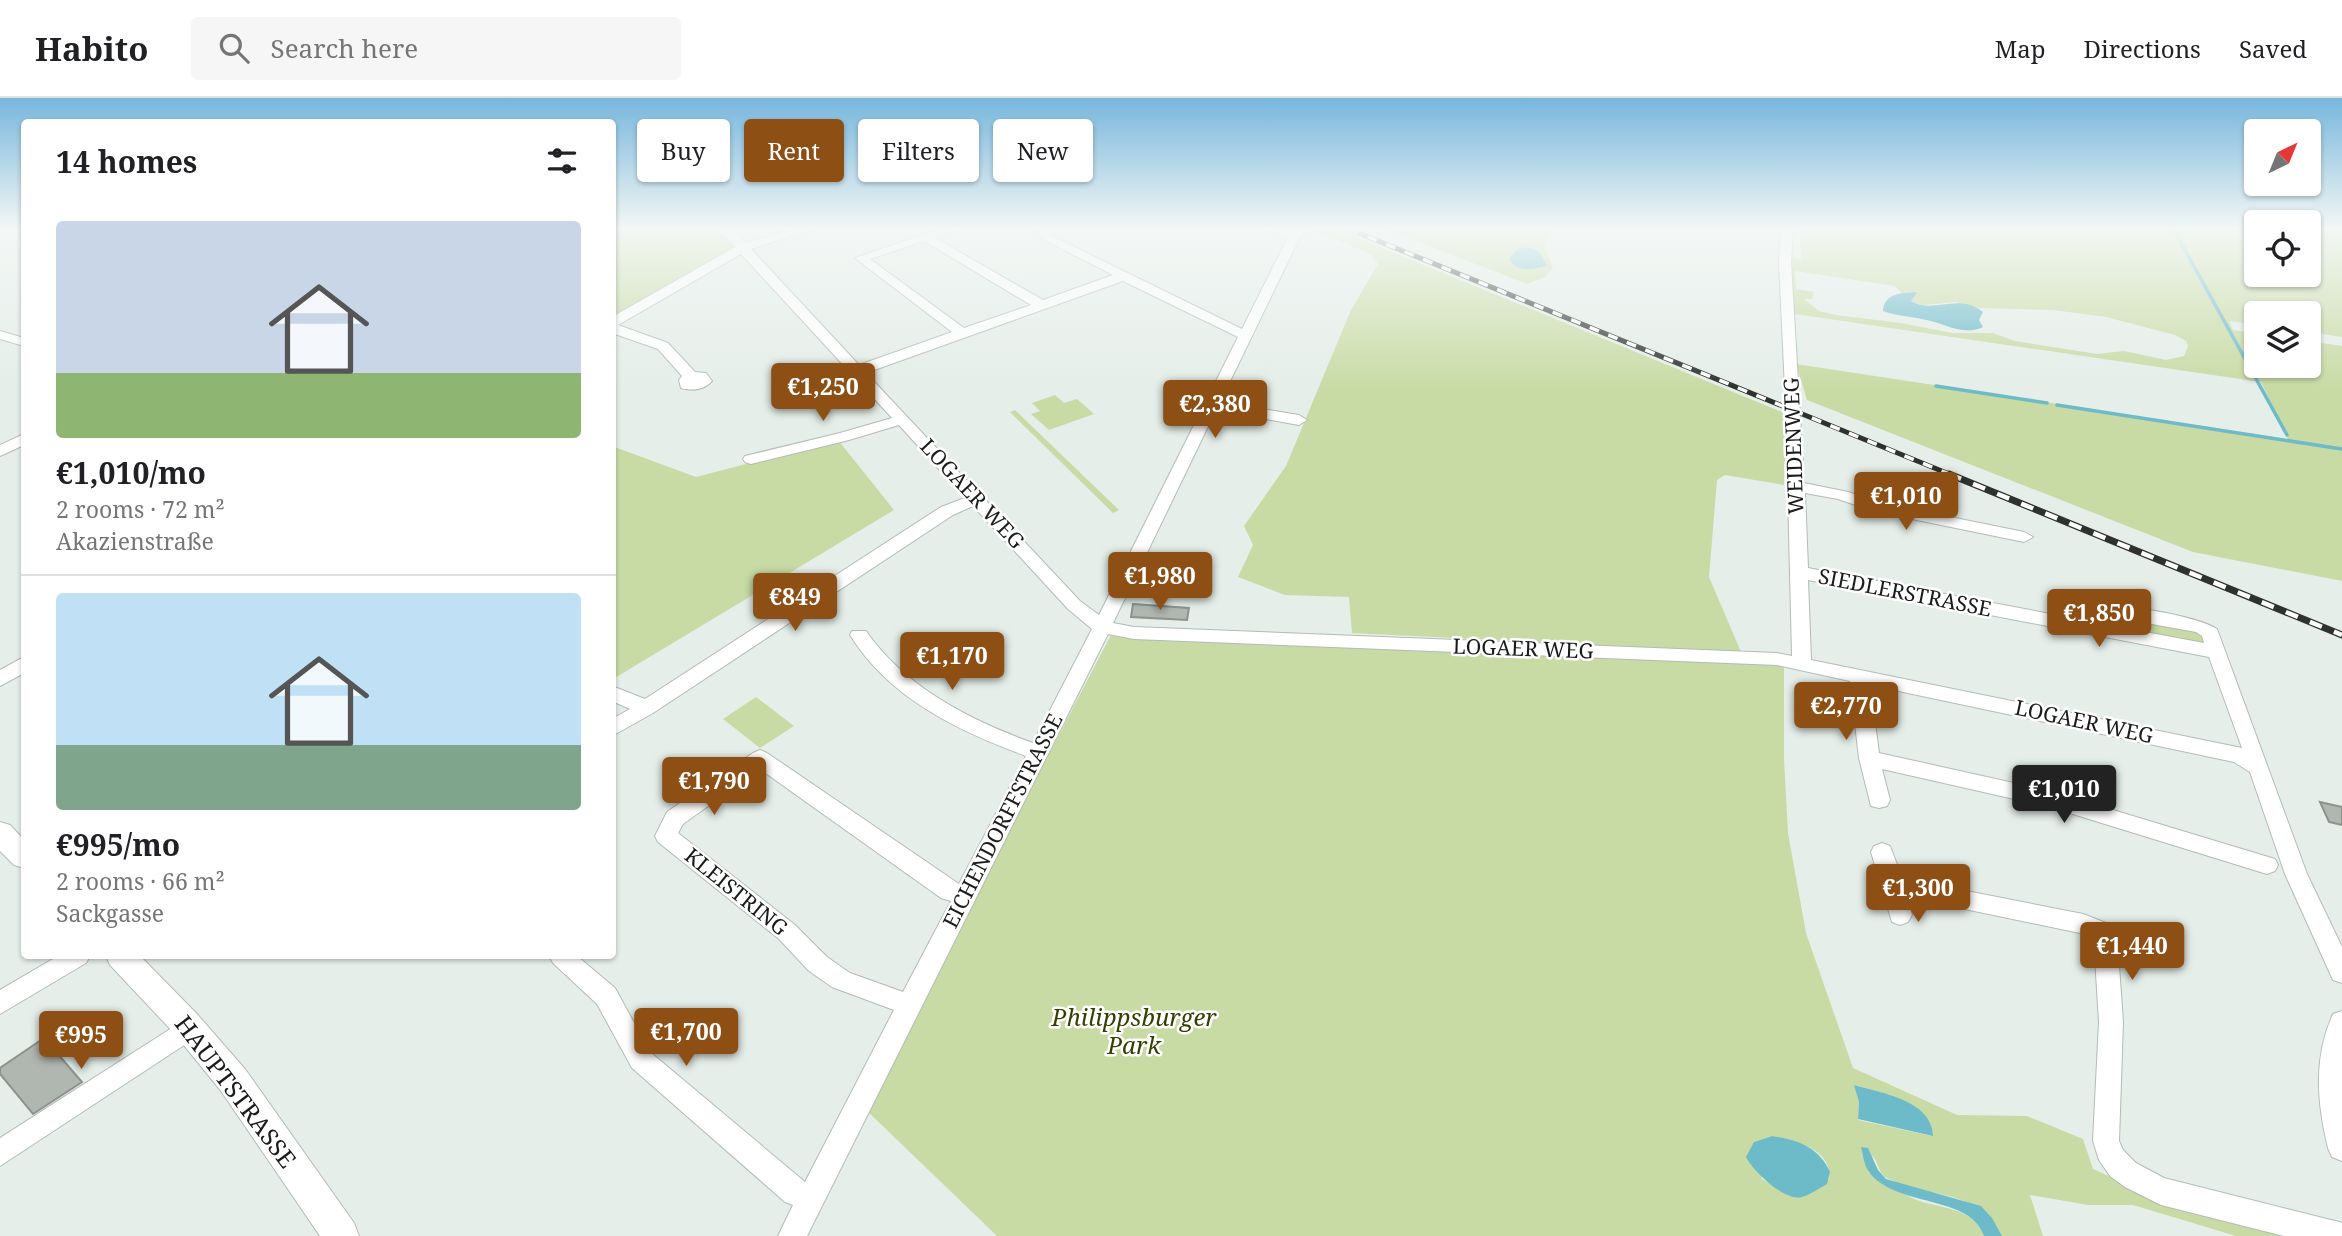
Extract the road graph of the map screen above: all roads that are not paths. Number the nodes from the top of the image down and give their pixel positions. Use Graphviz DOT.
graph roads {
  1 [pos="685,282"];
  2 [pos="774,282"];
  3 [pos="893,282"];
  4 [pos="1002,282"];
  5 [pos="1107,282"];
  6 [pos="1136,282"];
  7 [pos="1273,282"];
  8 [pos="1786,282"];
  9 [pos="1041,305"];
  10 [pos="616,324"];
  11 [pos="616,328"];
  12 [pos="963,334"];
  13 [pos="0,335"];
  14 [pos="1246,336"];
  15 [pos="21,341"];
  16 [pos="857,371"];
  17 [pos="691,377"];
  18 [pos="1212,405"];
  19 [pos="903,419"];
  20 [pos="1299,420"];
  21 [pos="21,440"];
  22 [pos="0,451"];
  23 [pos="751,459"];
  24 [pos="1796,486"];
  25 [pos="977,499"];
  26 [pos="2024,537"];
  27 [pos="1798,572"];
  28 [pos="1102,627"];
  29 [pos="859,635"];
  30 [pos="1802,663"];
  31 [pos="21,666"];
  32 [pos="1858,675"];
  33 [pos="0,679"];
  34 [pos="616,695"];
  35 [pos="646,708"];
  36 [pos="616,727"];
  37 [pos="1038,753"];
  38 [pos="1869,758"];
  39 [pos="2252,761"];
  40 [pos="1879,800"];
  41 [pos="0,832"];
  42 [pos="1882,852"];
  43 [pos="21,855"];
  44 [pos="2267,865"];
  45 [pos="965,895"];
  46 [pos="73,959"];
  47 [pos="124,959"];
  48 [pos="564,959"];
  49 [pos="2342,973"];
  50 [pos="0,1003"];
  51 [pos="910,1005"];
  52 [pos="2342,1022"];
  53 [pos="189,1028"];
  54 [pos="2342,1148"];
  55 [pos="1,1151"];
  56 [pos="812,1198"];
  57 [pos="341,1236"];
  58 [pos="792,1236"];
  59 [pos="2339,1236"];
  1 -- 10 [label="street"];
  2 -- 16 [label="street, LOGAER WEG"];
  3 -- 12 [label="street"];
  4 -- 9 [label="street"];
  5 -- 9 [label="street"];
  6 -- 14 [label="street"];
  7 -- 14 [label="street, EICHENDORFFSTRASSE"];
  8 -- 24 [label="street, WEIDENWEG"];
  9 -- 12 [label="street"];
  11 -- 17 [label="street"];
  12 -- 16 [label="street"];
  13 -- 15 [label="street"];
  14 -- 18 [label="street, EICHENDORFFSTRASSE"];
  16 -- 19 [label="street, LOGAER WEG"];
  18 -- 20 [label="street"];
  18 -- 28 [label="street, EICHENDORFFSTRASSE"];
  19 -- 23 [label="street"];
  19 -- 25 [label="street, LOGAER WEG"];
  21 -- 22 [label="street"];
  24 -- 26 [label="street"];
  24 -- 27 [label="street, WEIDENWEG"];
  25 -- 28 [label="street, LOGAER WEG"];
  25 -- 35 [label="street"];
  27 -- 30 [label="street, WEIDENWEG"];
  27 -- 39 [label="street, SIEDLERSTRASSE"];
  28 -- 30 [label="street, LOGAER WEG"];
  28 -- 37 [label="street, EICHENDORFFSTRASSE"];
  29 -- 37 [label="street"];
  30 -- 32 [label="street, LOGAER WEG"];
  31 -- 33 [label="street"];
  32 -- 38 [label="street"];
  32 -- 39 [label="street, LOGAER WEG"];
  34 -- 35 [label="street"];
  35 -- 36 [label="street"];
  37 -- 45 [label="street, EICHENDORFFSTRASSE"];
  38 -- 40 [label="street"];
  38 -- 44 [label="street"];
  39 -- 49 [label="street"];
  41 -- 43 [label="main road"];
  42 -- 59 [label="street"];
  45 -- 51 [label="street, EICHENDORFFSTRASSE"];
  45 -- 51 [label="street, KLEISTRING"];
  46 -- 50 [label="street"];
  47 -- 53 [label="main road, HAUPTSTRASSE"];
  48 -- 56 [label="street"];
  51 -- 56 [label="street, EICHENDORFFSTRASSE"];
  52 -- 54 [label="street"];
  53 -- 55 [label="street"];
  53 -- 57 [label="main road, HAUPTSTRASSE"];
  56 -- 58 [label="street, EICHENDORFFSTRASSE"];
}
